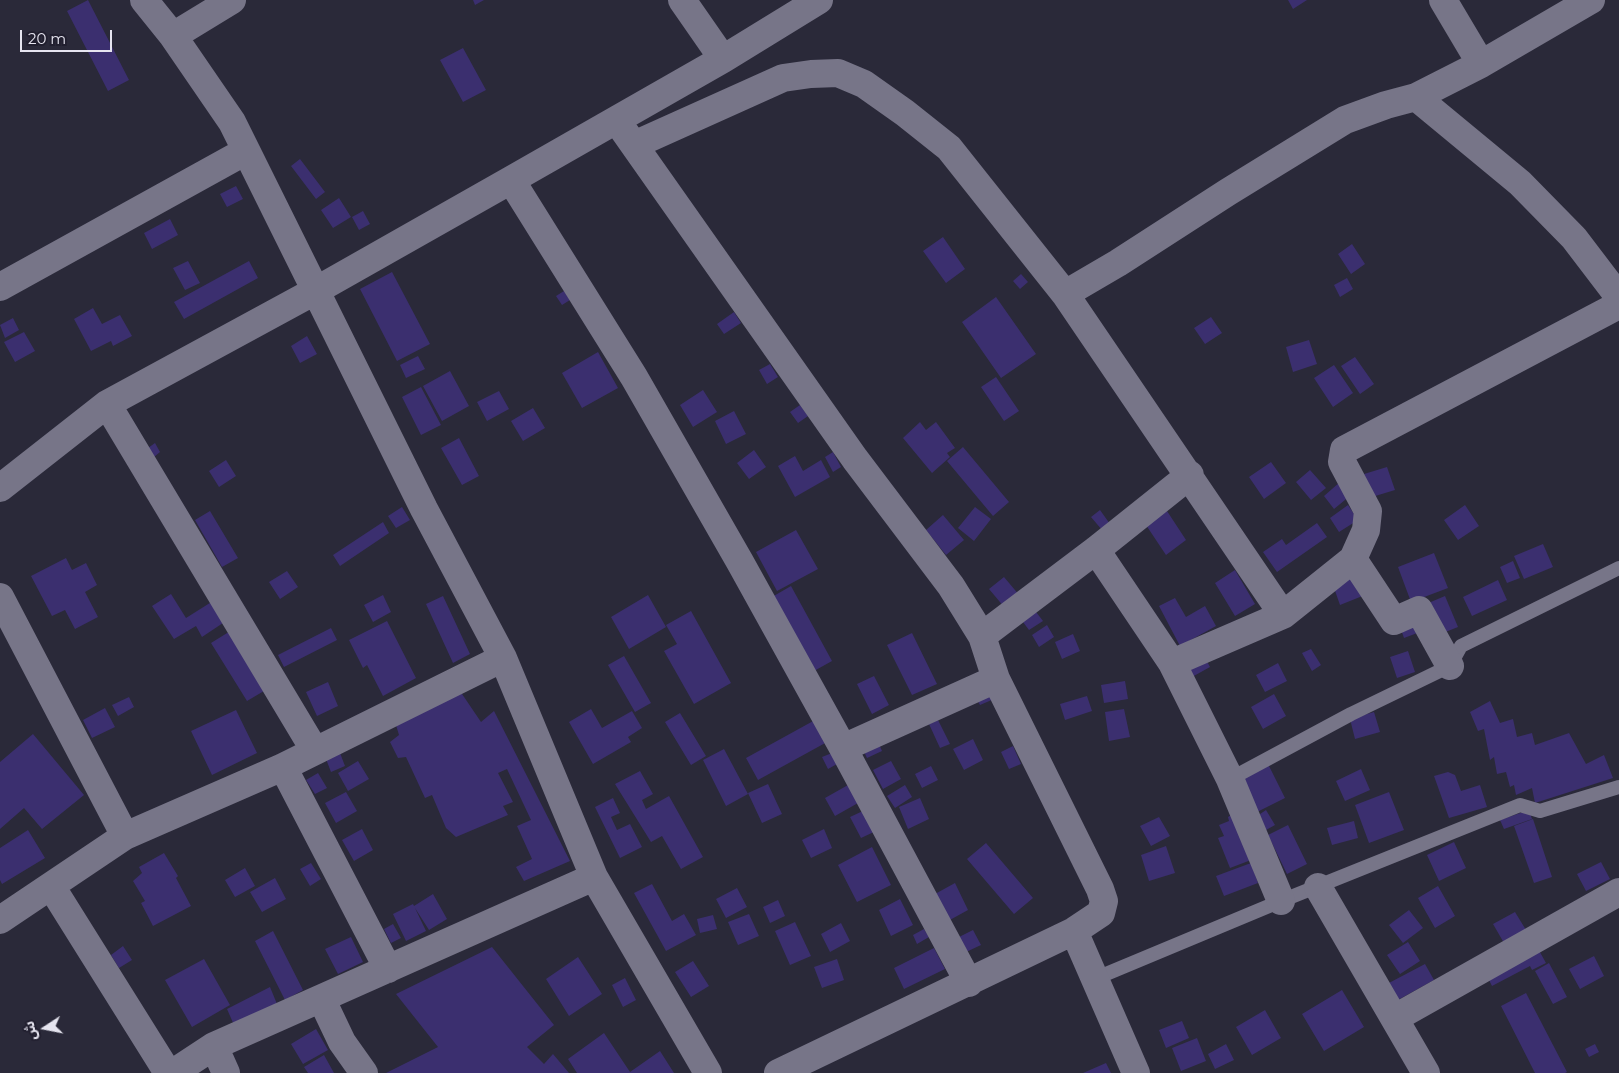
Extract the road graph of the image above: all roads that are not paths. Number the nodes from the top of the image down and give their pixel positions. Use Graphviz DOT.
graph roads {
  1 [pos="144,0"];
  2 [pos="232,0"];
  3 [pos="682,0"];
  4 [pos="820,0"];
  5 [pos="1443,0"];
  6 [pos="1591,0"];
  7 [pos="173,36"];
  8 [pos="723,59"];
  9 [pos="1480,64"];
  10 [pos="1416,97"];
  11 [pos="617,120"];
  12 [pos="634,145"];
  13 [pos="246,151"];
  14 [pos="512,180"];
  15 [pos="0,287"];
  16 [pos="315,291"];
  17 [pos="1065,294"];
  18 [pos="1619,297"];
  19 [pos="1619,305"];
  20 [pos="107,404"];
  21 [pos="1190,475"];
  22 [pos="0,488"];
  23 [pos="1096,550"];
  24 [pos="1353,559"];
  25 [pos="1619,568"];
  26 [pos="0,597"];
  27 [pos="1283,615"];
  28 [pos="982,636"];
  29 [pos="503,658"];
  30 [pos="1172,662"];
  31 [pos="1450,666"];
  32 [pos="996,679"];
  33 [pos="843,748"];
  34 [pos="315,750"];
  35 [pos="283,767"];
  36 [pos="1230,779"];
  37 [pos="1619,786"];
  38 [pos="125,836"];
  39 [pos="594,876"];
  40 [pos="51,886"];
  41 [pos="1318,887"];
  42 [pos="1619,892"];
  43 [pos="1281,901"];
  44 [pos="0,920"];
  45 [pos="1074,931"];
  46 [pos="388,970"];
  47 [pos="1094,979"];
  48 [pos="969,983"];
  49 [pos="322,1000"];
  50 [pos="1395,1018"];
  51 [pos="214,1046"];
  52 [pos="168,1073"];
  53 [pos="173,1073"];
  54 [pos="226,1073"];
  55 [pos="364,1073"];
  56 [pos="708,1073"];
  57 [pos="778,1073"];
  58 [pos="1136,1073"];
  59 [pos="1426,1073"];
  1 -- 7 [label="street"];
  2 -- 7 [label="street"];
  3 -- 8 [label="street"];
  4 -- 8 [label="street"];
  5 -- 9 [label="street"];
  6 -- 9 [label="street"];
  7 -- 13 [label="street"];
  8 -- 11 [label="street"];
  9 -- 10 [label="street"];
  10 -- 17 [label="street"];
  10 -- 18 [label="street"];
  11 -- 12 [label="street"];
  11 -- 14 [label="street"];
  12 -- 17 [label="street"];
  12 -- 28 [label="street"];
  13 -- 15 [label="street"];
  13 -- 16 [label="street"];
  14 -- 16 [label="street"];
  14 -- 33 [label="street"];
  16 -- 20 [label="street"];
  16 -- 29 [label="street"];
  17 -- 21 [label="street"];
  19 -- 24 [label="street"];
  20 -- 22 [label="street"];
  20 -- 34 [label="street"];
  21 -- 23 [label="street"];
  21 -- 27 [label="street"];
  23 -- 28 [label="street"];
  23 -- 30 [label="street"];
  24 -- 27 [label="street"];
  24 -- 31 [label="street"];
  25 -- 31 [label="lane"];
  26 -- 38 [label="street"];
  27 -- 30 [label="street"];
  28 -- 32 [label="street"];
  29 -- 34 [label="street"];
  29 -- 39 [label="street"];
  30 -- 36 [label="street"];
  31 -- 36 [label="lane"];
  32 -- 33 [label="street"];
  32 -- 45 [label="street"];
  33 -- 48 [label="street"];
  34 -- 35 [label="street"];
  35 -- 38 [label="street"];
  35 -- 46 [label="street"];
  36 -- 43 [label="street"];
  37 -- 41 [label="lane"];
  38 -- 40 [label="street"];
  39 -- 46 [label="street"];
  39 -- 56 [label="street"];
  40 -- 44 [label="street"];
  40 -- 52 [label="street"];
  41 -- 43 [label="lane"];
  41 -- 50 [label="street"];
  42 -- 50 [label="street"];
  43 -- 47 [label="lane"];
  45 -- 47 [label="street"];
  45 -- 48 [label="street"];
  46 -- 49 [label="street"];
  47 -- 58 [label="street"];
  48 -- 57 [label="street"];
  49 -- 51 [label="street"];
  49 -- 55 [label="street"];
  50 -- 59 [label="street"];
  51 -- 53 [label="street"];
  51 -- 54 [label="street"];
}
